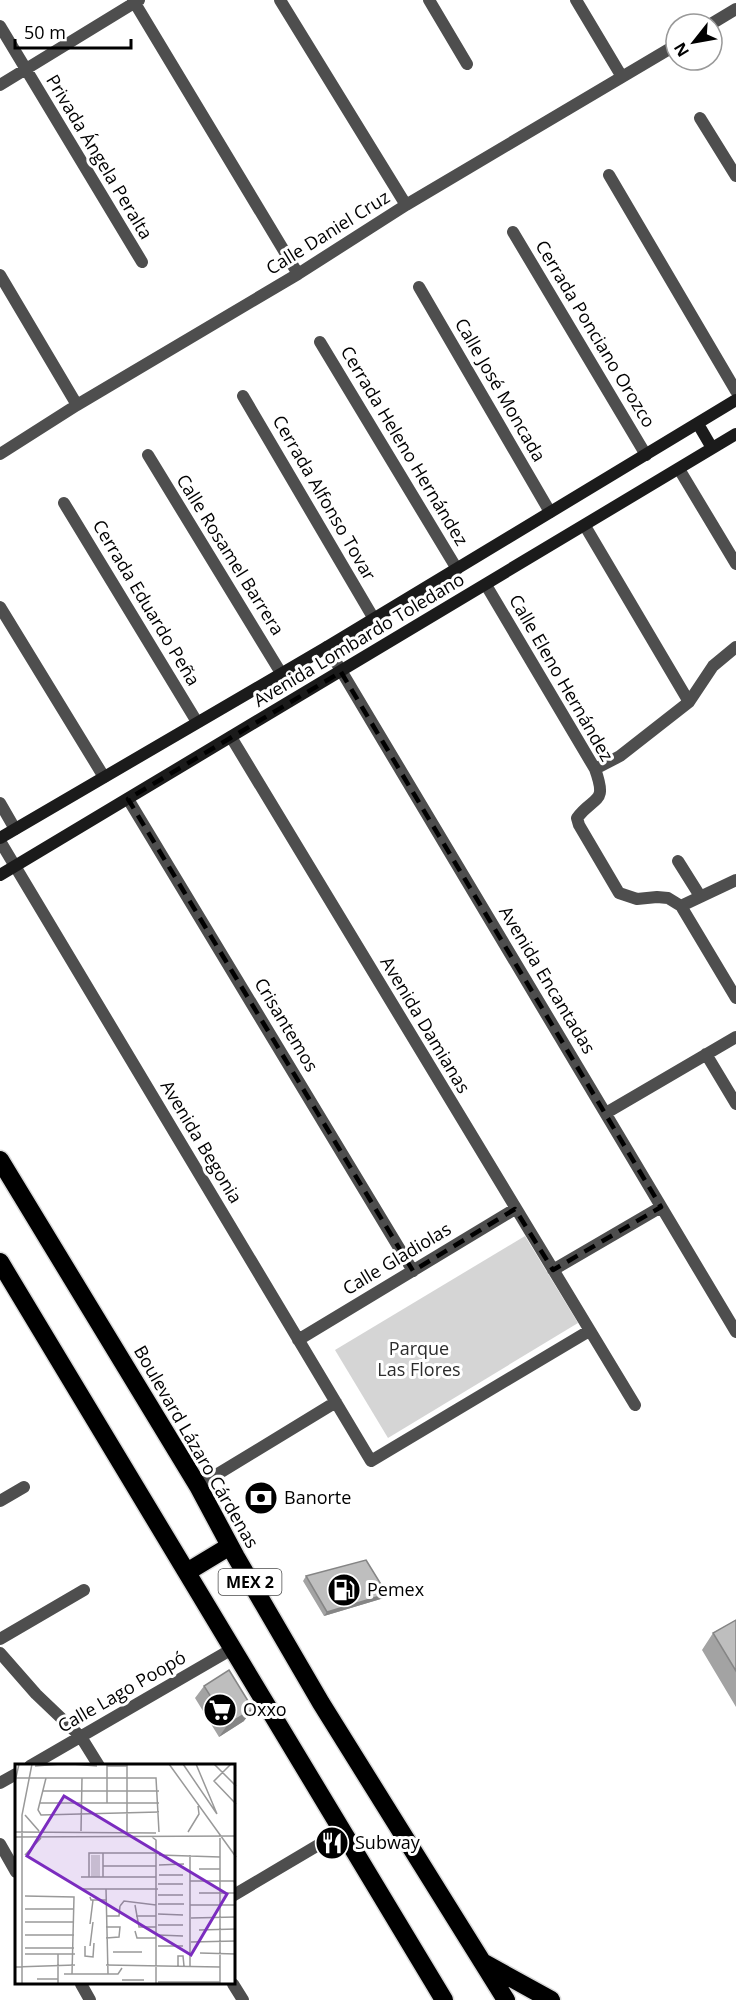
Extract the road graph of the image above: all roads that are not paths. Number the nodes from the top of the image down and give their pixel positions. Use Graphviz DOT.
graph roads {
  1 [pos="280,0"];
  2 [pos="429,0"];
  3 [pos="576,0"];
  4 [pos="136,1"];
  5 [pos="0,26"];
  6 [pos="664,52"];
  7 [pos="467,64"];
  8 [pos="25,69"];
  9 [pos="622,77"];
  10 [pos="0,85"];
  11 [pos="700,118"];
  12 [pos="609,175"];
  13 [pos="736,176"];
  14 [pos="406,205"];
  15 [pos="513,232"];
  16 [pos="142,262"];
  17 [pos="298,274"];
  18 [pos="0,275"];
  19 [pos="418,287"];
  20 [pos="320,342"];
  21 [pos="736,391"];
  22 [pos="243,396"];
  23 [pos="736,400"];
  24 [pos="77,405"];
  25 [pos="698,424"];
  26 [pos="736,434"];
  27 [pos="712,448"];
  28 [pos="0,454"];
  29 [pos="646,454"];
  30 [pos="147,456"];
  31 [pos="679,469"];
  32 [pos="64,503"];
  33 [pos="550,512"];
  34 [pos="585,526"];
  35 [pos="736,564"];
  36 [pos="457,569"];
  37 [pos="486,585"];
  38 [pos="0,607"];
  39 [pos="374,619"];
  40 [pos="327,647"];
  41 [pos="736,647"];
  42 [pos="341,672"];
  43 [pos="281,673"];
  44 [pos="688,702"];
  45 [pos="197,722"];
  46 [pos="231,737"];
  47 [pos="595,769"];
  48 [pos="104,777"];
  49 [pos="128,799"];
  50 [pos="0,803"];
  51 [pos="15,829"];
  52 [pos="0,839"];
  53 [pos="678,861"];
  54 [pos="16,865"];
  55 [pos="0,875"];
  56 [pos="736,880"];
  57 [pos="700,896"];
  58 [pos="681,906"];
  59 [pos="736,998"];
  60 [pos="736,1037"];
  61 [pos="706,1054"];
  62 [pos="736,1104"];
  63 [pos="606,1113"];
  64 [pos="0,1160"];
  65 [pos="661,1208"];
  66 [pos="515,1209"];
  67 [pos="0,1262"];
  68 [pos="553,1270"];
  69 [pos="413,1271"];
  70 [pos="589,1331"];
  71 [pos="736,1332"];
  72 [pos="298,1340"];
  73 [pos="336,1401"];
  74 [pos="635,1405"];
  75 [pos="198,1486"];
  76 [pos="24,1487"];
  77 [pos="0,1501"];
  78 [pos="230,1546"];
  79 [pos="187,1572"];
  80 [pos="84,1590"];
  81 [pos="0,1639"];
  82 [pos="232,1649"];
  83 [pos="0,1653"];
  84 [pos="81,1737"];
  85 [pos="34,1764"];
  86 [pos="98,1764"];
  87 [pos="15,1775"];
  88 [pos="0,1783"];
  89 [pos="342,1832"];
  90 [pos="0,1844"];
  91 [pos="15,1870"];
  92 [pos="236,1894"];
  93 [pos="483,1963"];
  94 [pos="82,1985"];
  95 [pos="234,1985"];
  96 [pos="90,2000"];
  97 [pos="243,2000"];
  98 [pos="444,2000"];
  99 [pos="506,2000"];
  100 [pos="551,2000"];
  1 -- 14 [label="street"];
  2 -- 7 [label="street"];
  3 -- 9 [label="street"];
  4 -- 8 [label="street"];
  4 -- 17 [label="street"];
  5 -- 8 [label="street, Privada Ángela Peralta"];
  6 -- 9 [label="street, Calle Daniel Cruz"];
  8 -- 10 [label="street"];
  8 -- 16 [label="street, Privada Ángela Peralta"];
  9 -- 14 [label="street, Calle Daniel Cruz"];
  11 -- 13 [label="street"];
  12 -- 21 [label="street"];
  14 -- 17 [label="street, Calle Daniel Cruz"];
  15 -- 29 [label="street, Cerrada Ponciano Orozco"];
  17 -- 24 [label="street, Calle Daniel Cruz"];
  18 -- 24 [label="street"];
  19 -- 33 [label="street, Calle José Moncada"];
  20 -- 36 [label="street, Cerrada Heleno Hernández"];
  22 -- 39 [label="street, Cerrada Alfonso Tovar"];
  23 -- 25 [label="main road, Avenida Lombardo Toledano"];
  24 -- 28 [label="street, Calle Daniel Cruz"];
  25 -- 27 [label="main road"];
  25 -- 29 [label="main road, Avenida Lombardo Toledano"];
  26 -- 27 [label="main road, Avenida Lombardo Toledano"];
  27 -- 31 [label="main road, Avenida Lombardo Toledano"];
  29 -- 33 [label="main road, Avenida Lombardo Toledano"];
  30 -- 43 [label="street, Calle Rosamel Barrera"];
  31 -- 34 [label="main road, Avenida Lombardo Toledano"];
  31 -- 35 [label="street"];
  32 -- 45 [label="street, Cerrada Eduardo Peña"];
  33 -- 36 [label="main road, Avenida Lombardo Toledano"];
  34 -- 37 [label="main road, Avenida Lombardo Toledano"];
  34 -- 44 [label="street"];
  36 -- 39 [label="main road, Avenida Lombardo Toledano"];
  37 -- 42 [label="main road, Avenida Lombardo Toledano"];
  37 -- 47 [label="street, Calle Eleno Hernández"];
  38 -- 48 [label="street"];
  39 -- 40 [label="main road, Avenida Lombardo Toledano"];
  40 -- 42 [label="street, Avenida Encantadas"];
  40 -- 43 [label="main road, Avenida Lombardo Toledano"];
  41 -- 44 [label="street"];
  42 -- 46 [label="main road, Avenida Lombardo Toledano"];
  42 -- 63 [label="street, Avenida Encantadas"];
  43 -- 45 [label="main road, Avenida Lombardo Toledano"];
  44 -- 47 [label="street"];
  45 -- 48 [label="main road, Avenida Lombardo Toledano"];
  46 -- 49 [label="main road, Avenida Lombardo Toledano"];
  46 -- 66 [label="street, Avenida Damianas"];
  47 -- 58 [label="street, Calle Eleno Hernández"];
  48 -- 51 [label="main road, Avenida Lombardo Toledano"];
  49 -- 54 [label="main road, Avenida Lombardo Toledano"];
  49 -- 69 [label="street, Crisantemos"];
  50 -- 51 [label="street"];
  51 -- 52 [label="main road, Avenida Lombardo Toledano"];
  52 -- 54 [label="street, Avenida Begonia"];
  53 -- 57 [label="street"];
  54 -- 55 [label="main road, Avenida Lombardo Toledano"];
  54 -- 72 [label="street, Avenida Begonia"];
  56 -- 57 [label="street"];
  57 -- 58 [label="street"];
  58 -- 59 [label="street"];
  60 -- 61 [label="street"];
  61 -- 62 [label="street"];
  61 -- 63 [label="street"];
  63 -- 65 [label="street, Avenida Encantadas"];
  64 -- 75 [label="highway, Boulevard Lázaro Cárdenas / MEX 2"];
  65 -- 68 [label="street"];
  65 -- 71 [label="street, Avenida Encantadas"];
  66 -- 68 [label="street, Avenida Damianas"];
  66 -- 69 [label="street, Calle Gladiolas"];
  67 -- 79 [label="highway, MEX 2"];
  68 -- 70 [label="street, Avenida Damianas"];
  69 -- 72 [label="street, Calle Gladiolas"];
  70 -- 73 [label="street, Avenida Begonia"];
  70 -- 74 [label="street, Avenida Damianas"];
  72 -- 73 [label="street, Avenida Begonia"];
  73 -- 75 [label="street"];
  75 -- 78 [label="highway, Boulevard Lázaro Cárdenas / MEX 2"];
  76 -- 77 [label="street"];
  78 -- 79 [label="highway"];
  78 -- 93 [label="highway, Boulevard Lázaro Cárdenas / MEX 2"];
  79 -- 82 [label="highway, MEX 2"];
  80 -- 81 [label="street"];
  82 -- 84 [label="street, Calle Lago Poopó"];
  82 -- 89 [label="highway, MEX 2"];
  83 -- 84 [label="street"];
  84 -- 85 [label="street, Calle Lago Poopó"];
  84 -- 86 [label="street"];
  87 -- 88 [label="street"];
  89 -- 92 [label="street"];
  89 -- 98 [label="highway, MEX 2"];
  90 -- 91 [label="street"];
  93 -- 99 [label="highway, Boulevard Lázaro Cárdenas / MEX 2"];
  93 -- 100 [label="highway"];
  94 -- 96 [label="street"];
  95 -- 97 [label="street"];
}
